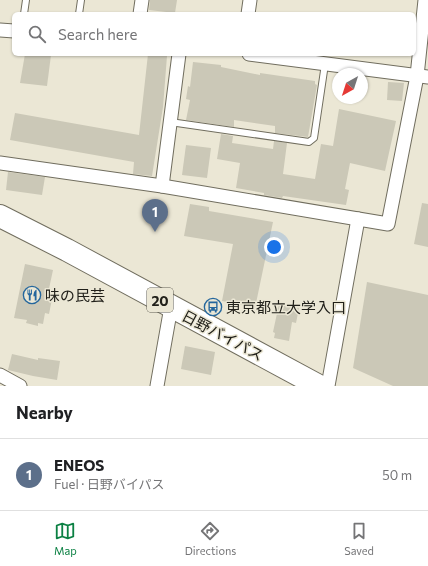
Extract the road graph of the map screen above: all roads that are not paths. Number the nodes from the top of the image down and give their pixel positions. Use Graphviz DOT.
graph roads {
  1 [pos="26,0"];
  2 [pos="81,0"];
  3 [pos="142,0"];
  4 [pos="250,0"];
  5 [pos="425,0"];
  6 [pos="24,12"];
  7 [pos="79,12"];
  8 [pos="140,12"];
  9 [pos="248,12"];
  10 [pos="0,30"];
  11 [pos="12,31"];
  12 [pos="179,56"];
  13 [pos="264,56"];
  14 [pos="325,64"];
  15 [pos="422,76"];
  16 [pos="170,122"];
  17 [pos="0,163"];
  18 [pos="162,186"];
  19 [pos="0,216"];
  20 [pos="358,219"];
  21 [pos="171,307"];
  22 [pos="0,375"];
  23 [pos="20,386"];
  24 [pos="157,386"];
  25 [pos="319,386"];
  26 [pos="328,386"];
  1 -- 6 [label="lane"];
  2 -- 7 [label="lane"];
  3 -- 8 [label="street"];
  4 -- 9 [label="street"];
  5 -- 15 [label="street"];
  10 -- 11 [label="street"];
  12 -- 16 [label="street"];
  13 -- 14 [label="street"];
  14 -- 15 [label="street"];
  14 -- 16 [label="lane"];
  15 -- 20 [label="street"];
  16 -- 18 [label="street"];
  17 -- 18 [label="street"];
  18 -- 20 [label="street"];
  19 -- 21 [label="highway, 日野バイパス / 20"];
  20 -- 26 [label="street"];
  21 -- 24 [label="street"];
  21 -- 25 [label="highway, 日野バイパス / 20"];
  22 -- 23 [label="street"];
}
